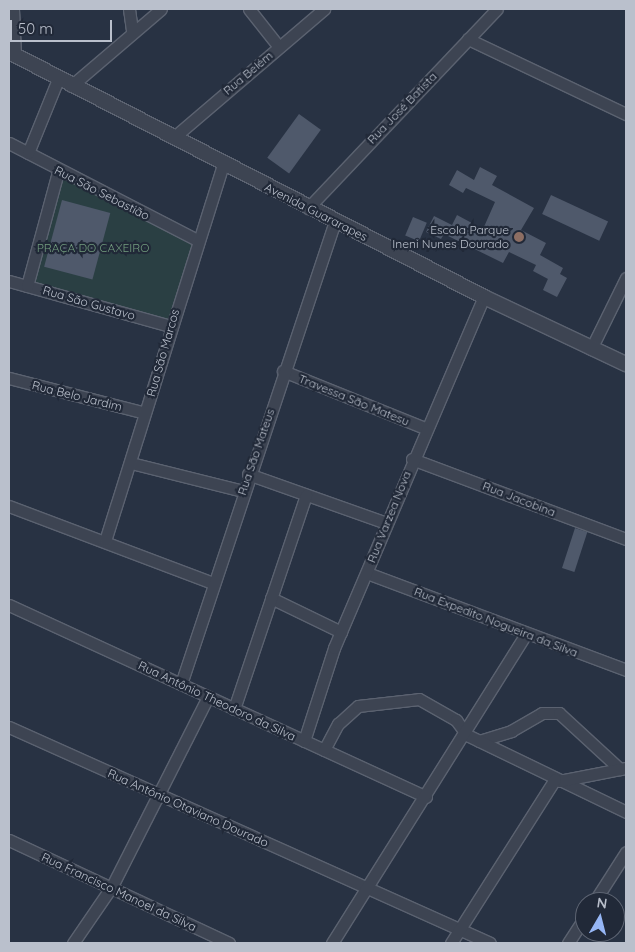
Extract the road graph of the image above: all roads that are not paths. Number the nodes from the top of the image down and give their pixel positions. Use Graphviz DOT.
graph roads {
  1 [pos="13,9"];
  2 [pos="129,9"];
  3 [pos="161,9"];
  4 [pos="249,9"];
  5 [pos="324,9"];
  6 [pos="497,9"];
  7 [pos="132,31"];
  8 [pos="468,39"];
  9 [pos="279,47"];
  10 [pos="12,54"];
  11 [pos="58,79"];
  12 [pos="72,86"];
  13 [pos="626,114"];
  14 [pos="173,138"];
  15 [pos="9,143"];
  16 [pos="28,153"];
  17 [pos="223,165"];
  18 [pos="58,172"];
  19 [pos="308,208"];
  20 [pos="336,222"];
  21 [pos="197,240"];
  22 [pos="626,278"];
  23 [pos="9,281"];
  24 [pos="27,286"];
  25 [pos="484,298"];
  26 [pos="170,326"];
  27 [pos="591,349"];
  28 [pos="626,364"];
  29 [pos="283,371"];
  30 [pos="9,378"];
  31 [pos="145,413"];
  32 [pos="426,428"];
  33 [pos="412,458"];
  34 [pos="131,463"];
  35 [pos="248,474"];
  36 [pos="242,491"];
  37 [pos="306,495"];
  38 [pos="9,506"];
  39 [pos="386,524"];
  40 [pos="626,539"];
  41 [pos="105,541"];
  42 [pos="367,573"];
  43 [pos="213,583"];
  44 [pos="271,598"];
  45 [pos="9,605"];
  46 [pos="341,632"];
  47 [pos="526,634"];
  48 [pos="626,670"];
  49 [pos="180,684"];
  50 [pos="208,697"];
  51 [pos="234,709"];
  52 [pos="9,727"];
  53 [pos="467,735"];
  54 [pos="304,741"];
  55 [pos="479,741"];
  56 [pos="324,750"];
  57 [pos="623,769"];
  58 [pos="557,780"];
  59 [pos="158,796"];
  60 [pos="426,797"];
  61 [pos="626,812"];
  62 [pos="9,840"];
  63 [pos="626,852"];
  64 [pos="368,887"];
  65 [pos="111,888"];
  66 [pos="600,892"];
  67 [pos="460,929"];
  68 [pos="575,932"];
  69 [pos="73,943"];
  70 [pos="229,943"];
  71 [pos="332,943"];
  72 [pos="451,943"];
  73 [pos="490,943"];
  74 [pos="568,943"];
  1 -- 10 [label="street"];
  2 -- 7 [label="street"];
  3 -- 7 [label="street"];
  4 -- 9 [label="street"];
  5 -- 9 [label="street, Rua Belém"];
  6 -- 8 [label="street, Rua José Batista"];
  7 -- 12 [label="street"];
  8 -- 13 [label="street"];
  8 -- 19 [label="street, Rua José Batista"];
  9 -- 14 [label="street, Rua Belém"];
  10 -- 11 [label="street, Avenida Guararapes"];
  11 -- 12 [label="street, Avenida Guararapes"];
  11 -- 16 [label="street"];
  12 -- 14 [label="street, Avenida Guararapes"];
  14 -- 17 [label="street, Avenida Guararapes"];
  15 -- 16 [label="street, Rua São Sebastião"];
  16 -- 18 [label="street, Rua São Sebastião"];
  17 -- 19 [label="street, Avenida Guararapes"];
  17 -- 21 [label="street, Rua São Marcos"];
  18 -- 21 [label="street, Rua São Sebastião"];
  18 -- 24 [label="street"];
  19 -- 20 [label="street, Avenida Guararapes"];
  20 -- 25 [label="street, Avenida Guararapes"];
  20 -- 29 [label="street, Rua São Mateus"];
  21 -- 26 [label="street, Rua São Marcos"];
  22 -- 27 [label="street"];
  23 -- 24 [label="street, Rua São Gustavo"];
  24 -- 26 [label="street, Rua São Gustavo"];
  25 -- 27 [label="street, Avenida Guararapes"];
  25 -- 32 [label="street, Rua Varzea Nova"];
  26 -- 31 [label="street, Rua São Marcos"];
  27 -- 28 [label="street, Avenida Guararapes"];
  29 -- 32 [label="street, Travessa São Matesu"];
  29 -- 35 [label="street, Rua São Mateus"];
  30 -- 31 [label="street, Rua Belo Jardim"];
  31 -- 34 [label="street, Rua São Marcos"];
  32 -- 33 [label="street, Rua Varzea Nova"];
  33 -- 39 [label="street, Rua Varzea Nova"];
  33 -- 40 [label="street, Rua Jacobina"];
  34 -- 36 [label="street"];
  34 -- 41 [label="street, Rua São Marcos"];
  35 -- 36 [label="street, Rua São Mateus"];
  35 -- 37 [label="street"];
  36 -- 43 [label="street, Rua São Mateus"];
  37 -- 39 [label="street"];
  37 -- 44 [label="street"];
  38 -- 41 [label="street"];
  39 -- 42 [label="street, Rua Varzea Nova"];
  41 -- 43 [label="street"];
  42 -- 46 [label="street, Rua Varzea Nova"];
  42 -- 47 [label="street, Rua Expedito Nogueira da Silva"];
  43 -- 49 [label="street, Rua São Mateus"];
  44 -- 46 [label="street"];
  44 -- 51 [label="street"];
  45 -- 49 [label="street, Rua Antônio Theodoro da Silva"];
  46 -- 54 [label="street, Rua Varzea Nova"];
  47 -- 48 [label="street, Rua Expedito Nogueira da Silva"];
  47 -- 53 [label="street"];
  49 -- 50 [label="street, Rua Antônio Theodoro da Silva"];
  50 -- 51 [label="street, Rua Antônio Theodoro da Silva"];
  50 -- 59 [label="street"];
  51 -- 54 [label="street, Rua Antônio Theodoro da Silva"];
  52 -- 59 [label="street, Rua Antônio Otaviano Dourado"];
  53 -- 55 [label="street"];
  53 -- 56 [label="street"];
  53 -- 60 [label="street"];
  54 -- 56 [label="street, Rua Antônio Theodoro da Silva"];
  55 -- 57 [label="street"];
  55 -- 58 [label="street"];
  56 -- 60 [label="street, Rua Antônio Theodoro da Silva"];
  57 -- 58 [label="street"];
  58 -- 61 [label="street"];
  58 -- 67 [label="street"];
  59 -- 64 [label="street, Rua Antônio Otaviano Dourado"];
  59 -- 65 [label="street"];
  60 -- 64 [label="street"];
  62 -- 65 [label="street, Rua Francisco Manoel da Silva"];
  63 -- 66 [label="street"];
  64 -- 67 [label="street, Rua Antônio Otaviano Dourado"];
  64 -- 71 [label="street"];
  65 -- 69 [label="street"];
  65 -- 70 [label="street, Rua Francisco Manoel da Silva"];
  67 -- 72 [label="street"];
  67 -- 73 [label="street, Rua Antônio Otaviano Dourado"];
  68 -- 74 [label="street"];
}
